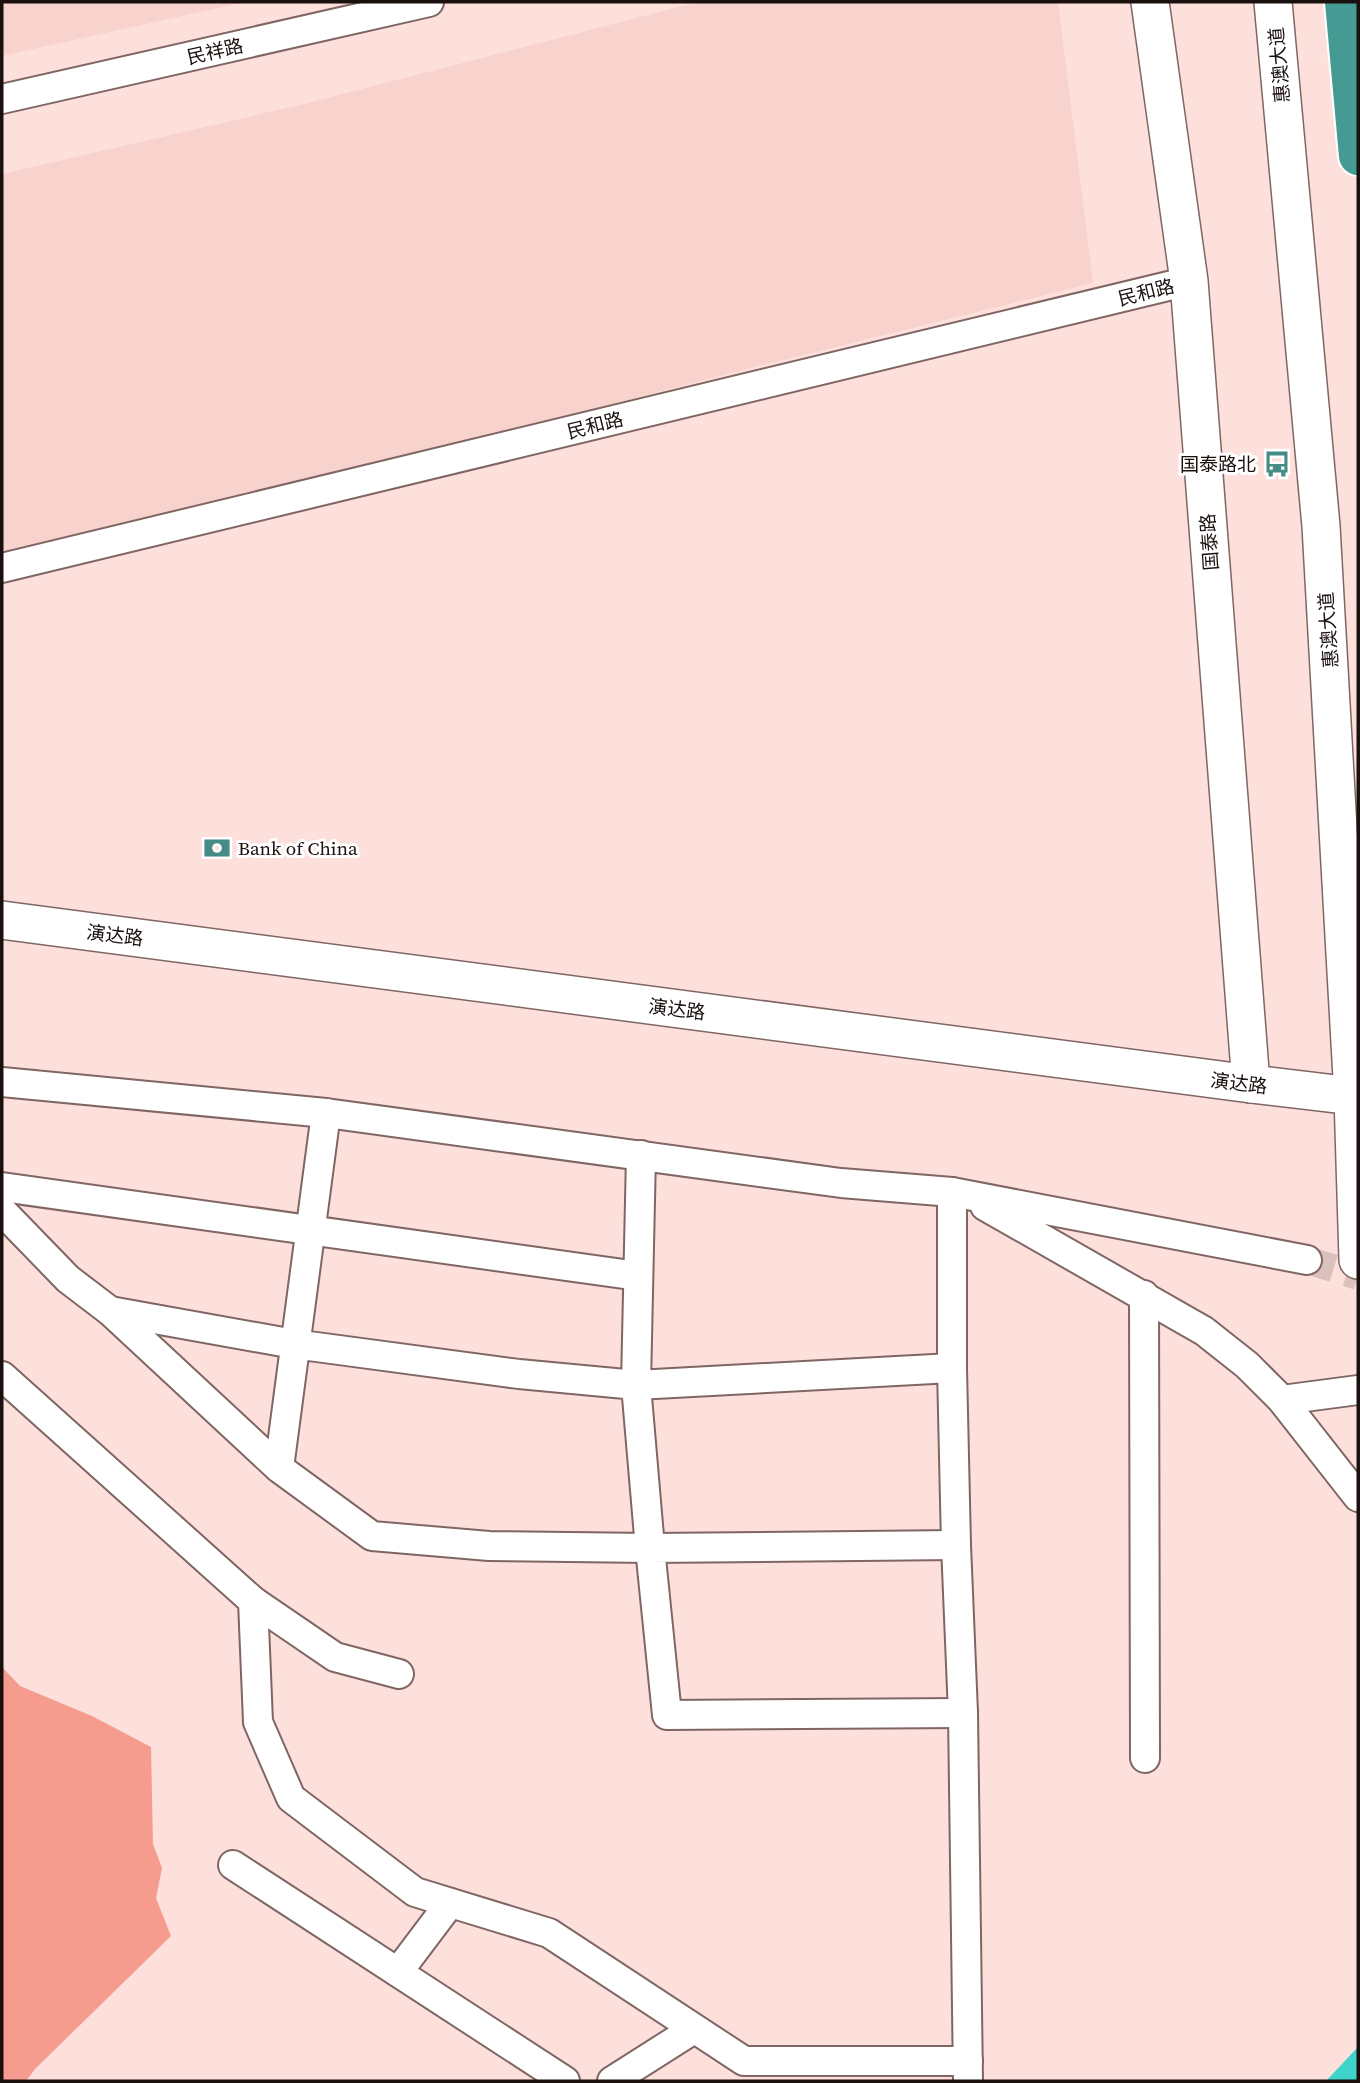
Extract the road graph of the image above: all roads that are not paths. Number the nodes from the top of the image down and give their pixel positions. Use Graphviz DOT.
graph roads {
  1 [pos="429,2"];
  2 [pos="1150,2"];
  3 [pos="1273,2"];
  4 [pos="1344,2"];
  5 [pos="2,99"];
  6 [pos="1358,156"];
  7 [pos="1189,281"];
  8 [pos="2,568"];
  9 [pos="2,920"];
  10 [pos="2,1082"];
  11 [pos="1251,1084"];
  12 [pos="1353,1096"];
  13 [pos="326,1113"];
  14 [pos="641,1155"];
  15 [pos="2,1187"];
  16 [pos="958,1193"];
  17 [pos="2,1210"];
  18 [pos="310,1231"];
  19 [pos="1307,1260"];
  20 [pos="1358,1260"];
  21 [pos="638,1276"];
  22 [pos="1144,1295"];
  23 [pos="110,1311"];
  24 [pos="294,1344"];
  25 [pos="952,1368"];
  26 [pos="2,1376"];
  27 [pos="636,1385"];
  28 [pos="1358,1390"];
  29 [pos="1282,1401"];
  30 [pos="279,1468"];
  31 [pos="1358,1497"];
  32 [pos="956,1545"];
  33 [pos="650,1548"];
  34 [pos="253,1601"];
  35 [pos="399,1674"];
  36 [pos="963,1713"];
  37 [pos="1146,1758"];
  38 [pos="233,1865"];
  39 [pos="450,1903"];
  40 [pos="398,1972"];
  41 [pos="694,2029"];
  42 [pos="968,2071"];
  43 [pos="565,2081"];
  44 [pos="612,2081"];
  1 -- 5 [label="street, 民祥路"];
  2 -- 7 [label="street, 国泰路"];
  3 -- 12 [label="street, 惠澳大道"];
  4 -- 6 [label="highway"];
  7 -- 8 [label="street, 民和路"];
  7 -- 11 [label="street, 国泰路"];
  9 -- 11 [label="street, 演达路"];
  10 -- 13 [label="street"];
  11 -- 12 [label="street, 演达路"];
  12 -- 20 [label="street, 惠澳大道"];
  13 -- 14 [label="street"];
  13 -- 18 [label="street"];
  14 -- 16 [label="street"];
  14 -- 21 [label="street"];
  15 -- 18 [label="street"];
  16 -- 19 [label="street"];
  16 -- 22 [label="street"];
  16 -- 25 [label="street"];
  17 -- 23 [label="street"];
  18 -- 21 [label="street"];
  18 -- 24 [label="street"];
  21 -- 27 [label="street"];
  22 -- 29 [label="street"];
  22 -- 37 [label="street"];
  23 -- 24 [label="street"];
  23 -- 30 [label="street"];
  24 -- 27 [label="street"];
  24 -- 30 [label="street"];
  25 -- 27 [label="street"];
  25 -- 32 [label="street"];
  26 -- 34 [label="street"];
  27 -- 33 [label="street"];
  28 -- 29 [label="street"];
  29 -- 31 [label="street"];
  30 -- 33 [label="street"];
  32 -- 33 [label="street"];
  32 -- 36 [label="street"];
  33 -- 36 [label="street"];
  34 -- 35 [label="street"];
  34 -- 39 [label="street"];
  36 -- 42 [label="street"];
  38 -- 40 [label="street"];
  39 -- 40 [label="street"];
  39 -- 41 [label="street"];
  40 -- 43 [label="street"];
  41 -- 42 [label="street"];
  41 -- 44 [label="street"];
}
